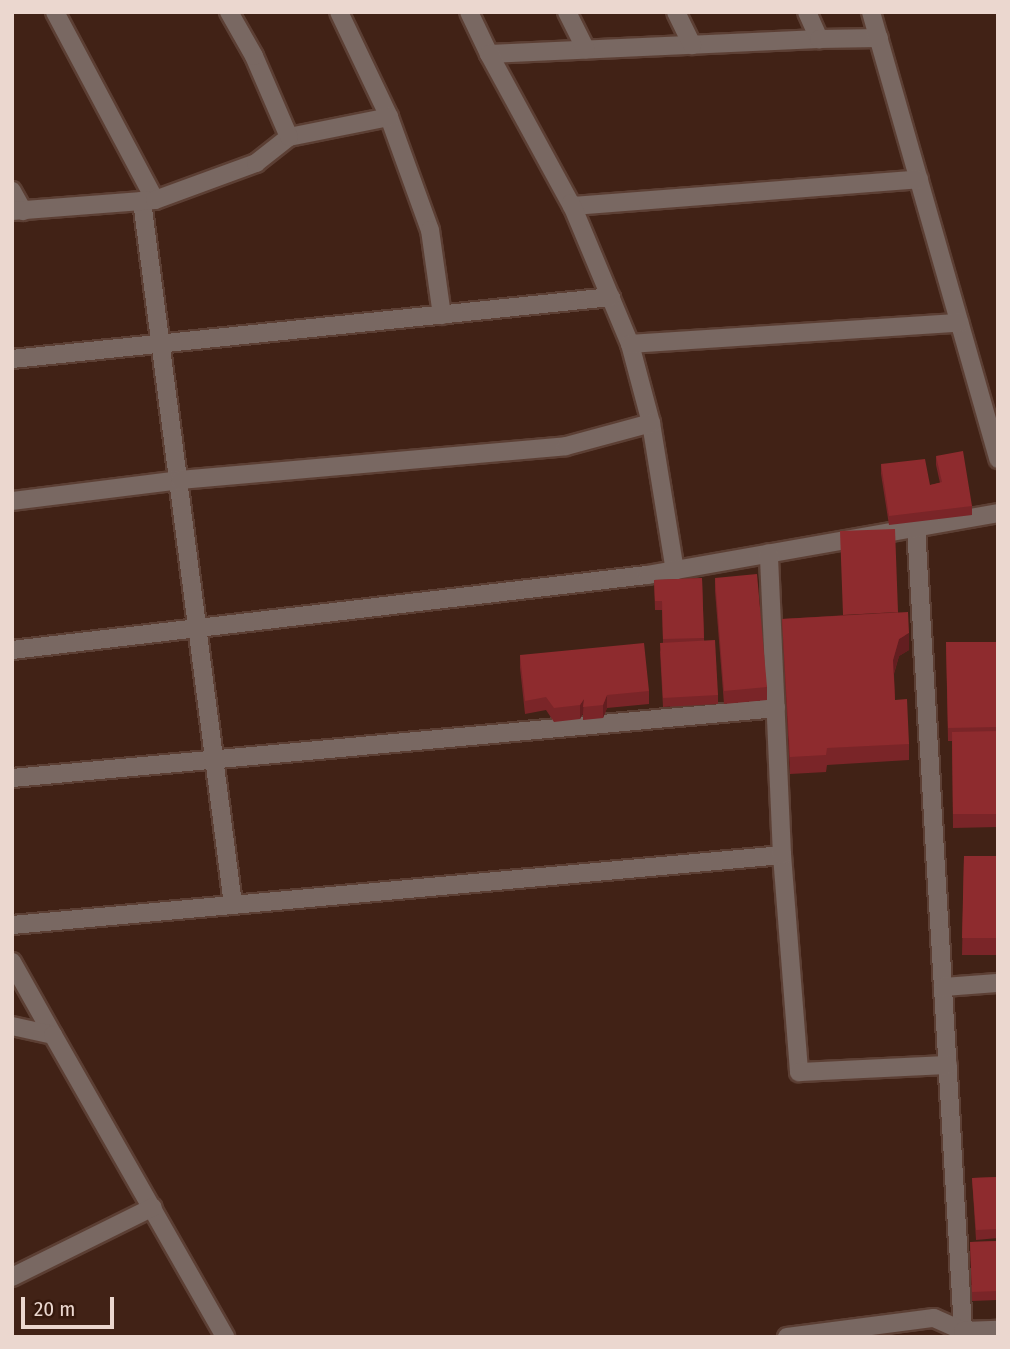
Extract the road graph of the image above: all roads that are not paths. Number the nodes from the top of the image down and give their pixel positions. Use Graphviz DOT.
graph roads {
  1 [pos="55,12"];
  2 [pos="229,12"];
  3 [pos="338,12"];
  4 [pos="469,12"];
  5 [pos="567,12"];
  6 [pos="676,12"];
  7 [pos="807,12"];
  8 [pos="872,12"];
  9 [pos="879,38"];
  10 [pos="819,39"];
  11 [pos="692,45"];
  12 [pos="586,50"];
  13 [pos="489,54"];
  14 [pos="389,117"];
  15 [pos="289,137"];
  16 [pos="919,179"];
  17 [pos="12,191"];
  18 [pos="148,200"];
  19 [pos="570,203"];
  20 [pos="17,211"];
  21 [pos="611,297"];
  22 [pos="442,315"];
  23 [pos="960,323"];
  24 [pos="163,344"];
  25 [pos="631,344"];
  26 [pos="12,359"];
  27 [pos="651,424"];
  28 [pos="998,459"];
  29 [pos="180,480"];
  30 [pos="12,501"];
  31 [pos="998,513"];
  32 [pos="916,527"];
  33 [pos="769,554"];
  34 [pos="675,571"];
  35 [pos="195,629"];
  36 [pos="12,650"];
  37 [pos="776,708"];
  38 [pos="212,760"];
  39 [pos="12,778"];
  40 [pos="782,855"];
  41 [pos="233,905"];
  42 [pos="12,925"];
  43 [pos="12,962"];
  44 [pos="998,983"];
  45 [pos="943,987"];
  46 [pos="12,1026"];
  47 [pos="53,1035"];
  48 [pos="948,1066"];
  49 [pos="976,1183"];
  50 [pos="955,1184"];
  51 [pos="153,1206"];
  52 [pos="12,1277"];
  53 [pos="998,1330"];
  54 [pos="963,1331"];
  55 [pos="225,1337"];
  56 [pos="787,1337"];
  1 -- 18 [label="street"];
  2 -- 15 [label="street"];
  3 -- 14 [label="street"];
  4 -- 13 [label="street"];
  5 -- 12 [label="street"];
  6 -- 11 [label="street"];
  7 -- 10 [label="street"];
  8 -- 9 [label="street"];
  9 -- 10 [label="street"];
  9 -- 16 [label="street"];
  10 -- 11 [label="street"];
  11 -- 12 [label="street"];
  12 -- 13 [label="street"];
  13 -- 19 [label="street"];
  14 -- 15 [label="street"];
  14 -- 22 [label="street"];
  15 -- 18 [label="street"];
  16 -- 19 [label="street"];
  16 -- 23 [label="street"];
  17 -- 20 [label="street"];
  18 -- 20 [label="street"];
  18 -- 24 [label="street"];
  19 -- 21 [label="street"];
  21 -- 22 [label="street"];
  21 -- 25 [label="street"];
  22 -- 24 [label="street"];
  23 -- 25 [label="street"];
  23 -- 28 [label="street"];
  24 -- 26 [label="street"];
  24 -- 29 [label="street"];
  25 -- 27 [label="street"];
  27 -- 29 [label="street"];
  27 -- 34 [label="street"];
  29 -- 30 [label="street"];
  29 -- 35 [label="street"];
  31 -- 32 [label="street"];
  32 -- 33 [label="street"];
  32 -- 45 [label="street"];
  33 -- 34 [label="street"];
  33 -- 37 [label="street"];
  34 -- 35 [label="street"];
  35 -- 36 [label="street"];
  35 -- 38 [label="street"];
  37 -- 38 [label="street"];
  37 -- 40 [label="street"];
  38 -- 39 [label="street"];
  38 -- 41 [label="street"];
  40 -- 41 [label="street"];
  40 -- 48 [label="street"];
  41 -- 42 [label="street"];
  43 -- 47 [label="street"];
  44 -- 45 [label="street"];
  45 -- 48 [label="street"];
  46 -- 47 [label="street"];
  47 -- 51 [label="street"];
  48 -- 50 [label="street"];
  49 -- 50 [label="street"];
  50 -- 54 [label="street"];
  51 -- 52 [label="street"];
  51 -- 55 [label="street"];
  53 -- 54 [label="street"];
  54 -- 56 [label="street"];
}
